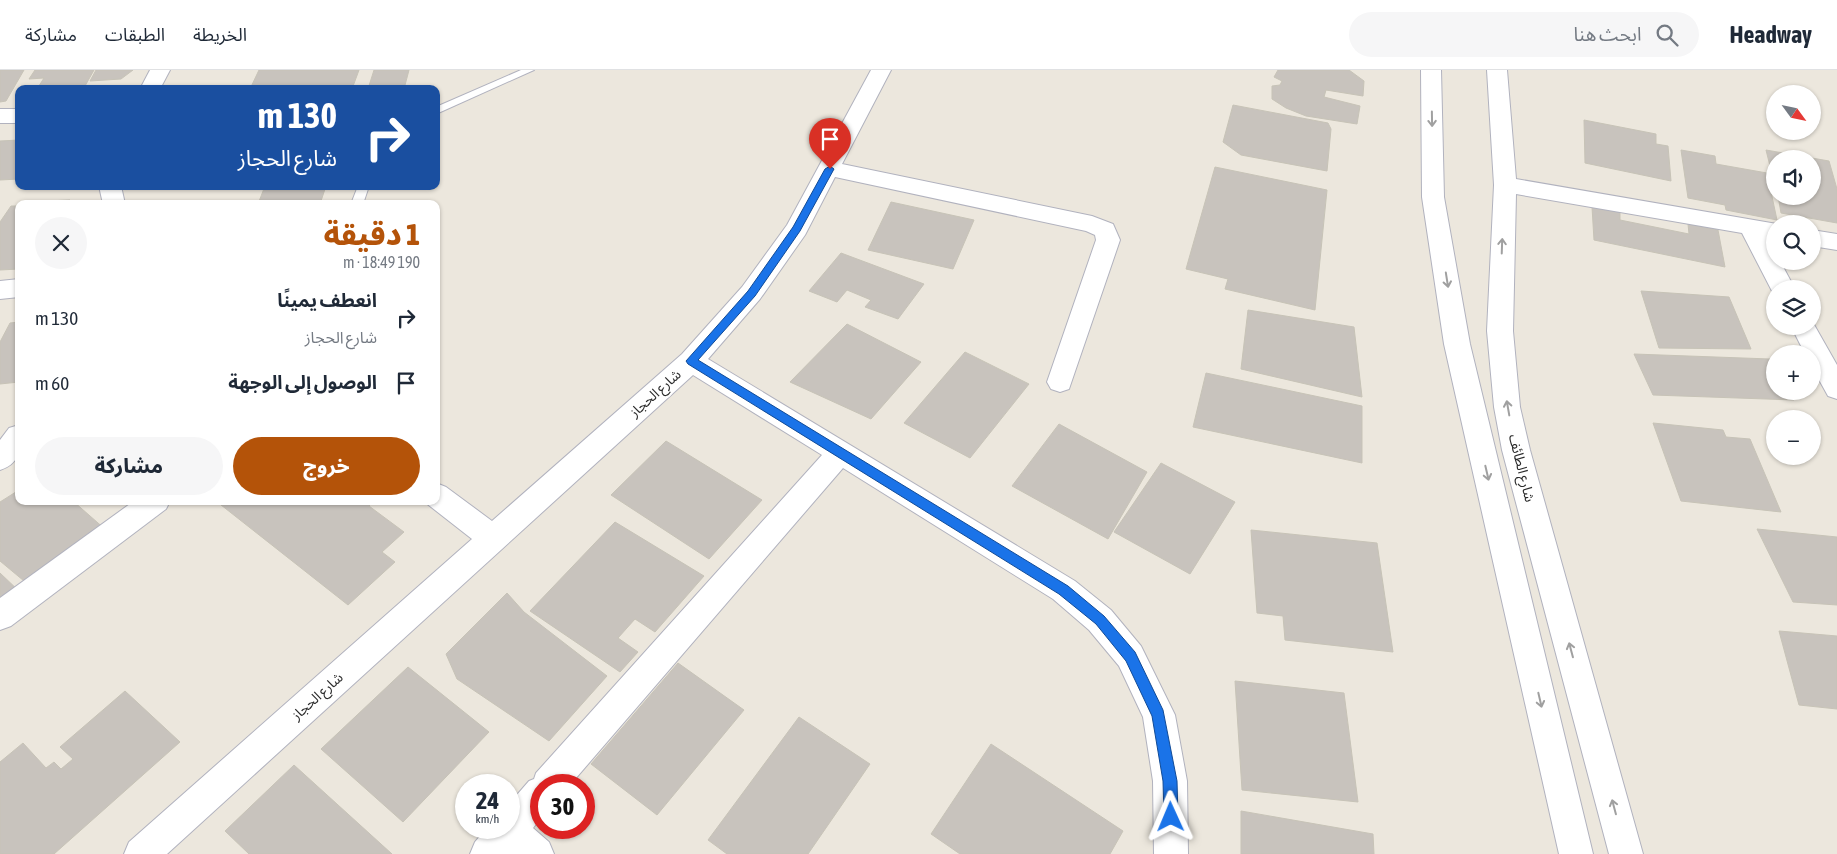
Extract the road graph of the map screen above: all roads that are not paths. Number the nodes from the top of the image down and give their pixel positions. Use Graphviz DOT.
graph roads {
  1 [pos="160,70"];
  2 [pos="529,70"];
  3 [pos="882,70"];
  4 [pos="1432,70"];
  5 [pos="1497,70"];
  6 [pos="152,85"];
  7 [pos="440,109"];
  8 [pos="0,116"];
  9 [pos="15,116"];
  10 [pos="830,169"];
  11 [pos="1505,185"];
  12 [pos="1750,227"];
  13 [pos="1766,230"];
  14 [pos="1821,239"];
  15 [pos="1837,242"];
  16 [pos="1778,280"];
  17 [pos="15,288"];
  18 [pos="0,290"];
  19 [pos="1808,335"];
  20 [pos="691,361"];
  21 [pos="1060,382"];
  22 [pos="1837,389"];
  23 [pos="840,453"];
  24 [pos="440,498"];
  25 [pos="151,505"];
  26 [pos="493,538"];
  27 [pos="0,616"];
  28 [pos="558,774"];
  29 [pos="530,806"];
  30 [pos="498,842"];
  31 [pos="141,854"];
  32 [pos="537,854"];
  33 [pos="1171,854"];
  34 [pos="1576,854"];
  35 [pos="1626,854"];
  1 -- 6 [label="street"];
  2 -- 7 [label="lane"];
  3 -- 10 [label="street, شارع الحجاز"];
  4 -- 34 [label="street, one-way"];
  5 -- 11 [label="street, شارع الطائف"];
  8 -- 9 [label="street"];
  10 -- 20 [label="street, شارع الحجاز"];
  10 -- 21 [label="street"];
  11 -- 12 [label="street"];
  35 -- 11 [label="street, شارع الطائف, one-way"];
  12 -- 13 [label="street"];
  12 -- 16 [label="street"];
  14 -- 15 [label="street"];
  17 -- 18 [label="street"];
  19 -- 22 [label="street"];
  20 -- 23 [label="street"];
  20 -- 26 [label="street, شارع الحجاز"];
  23 -- 28 [label="street"];
  23 -- 33 [label="street"];
  24 -- 26 [label="street"];
  25 -- 27 [label="street"];
  26 -- 31 [label="street, شارع الحجاز"];
  29 -- 30 [label="street"];
  30 -- 32 [label="street"];
}
